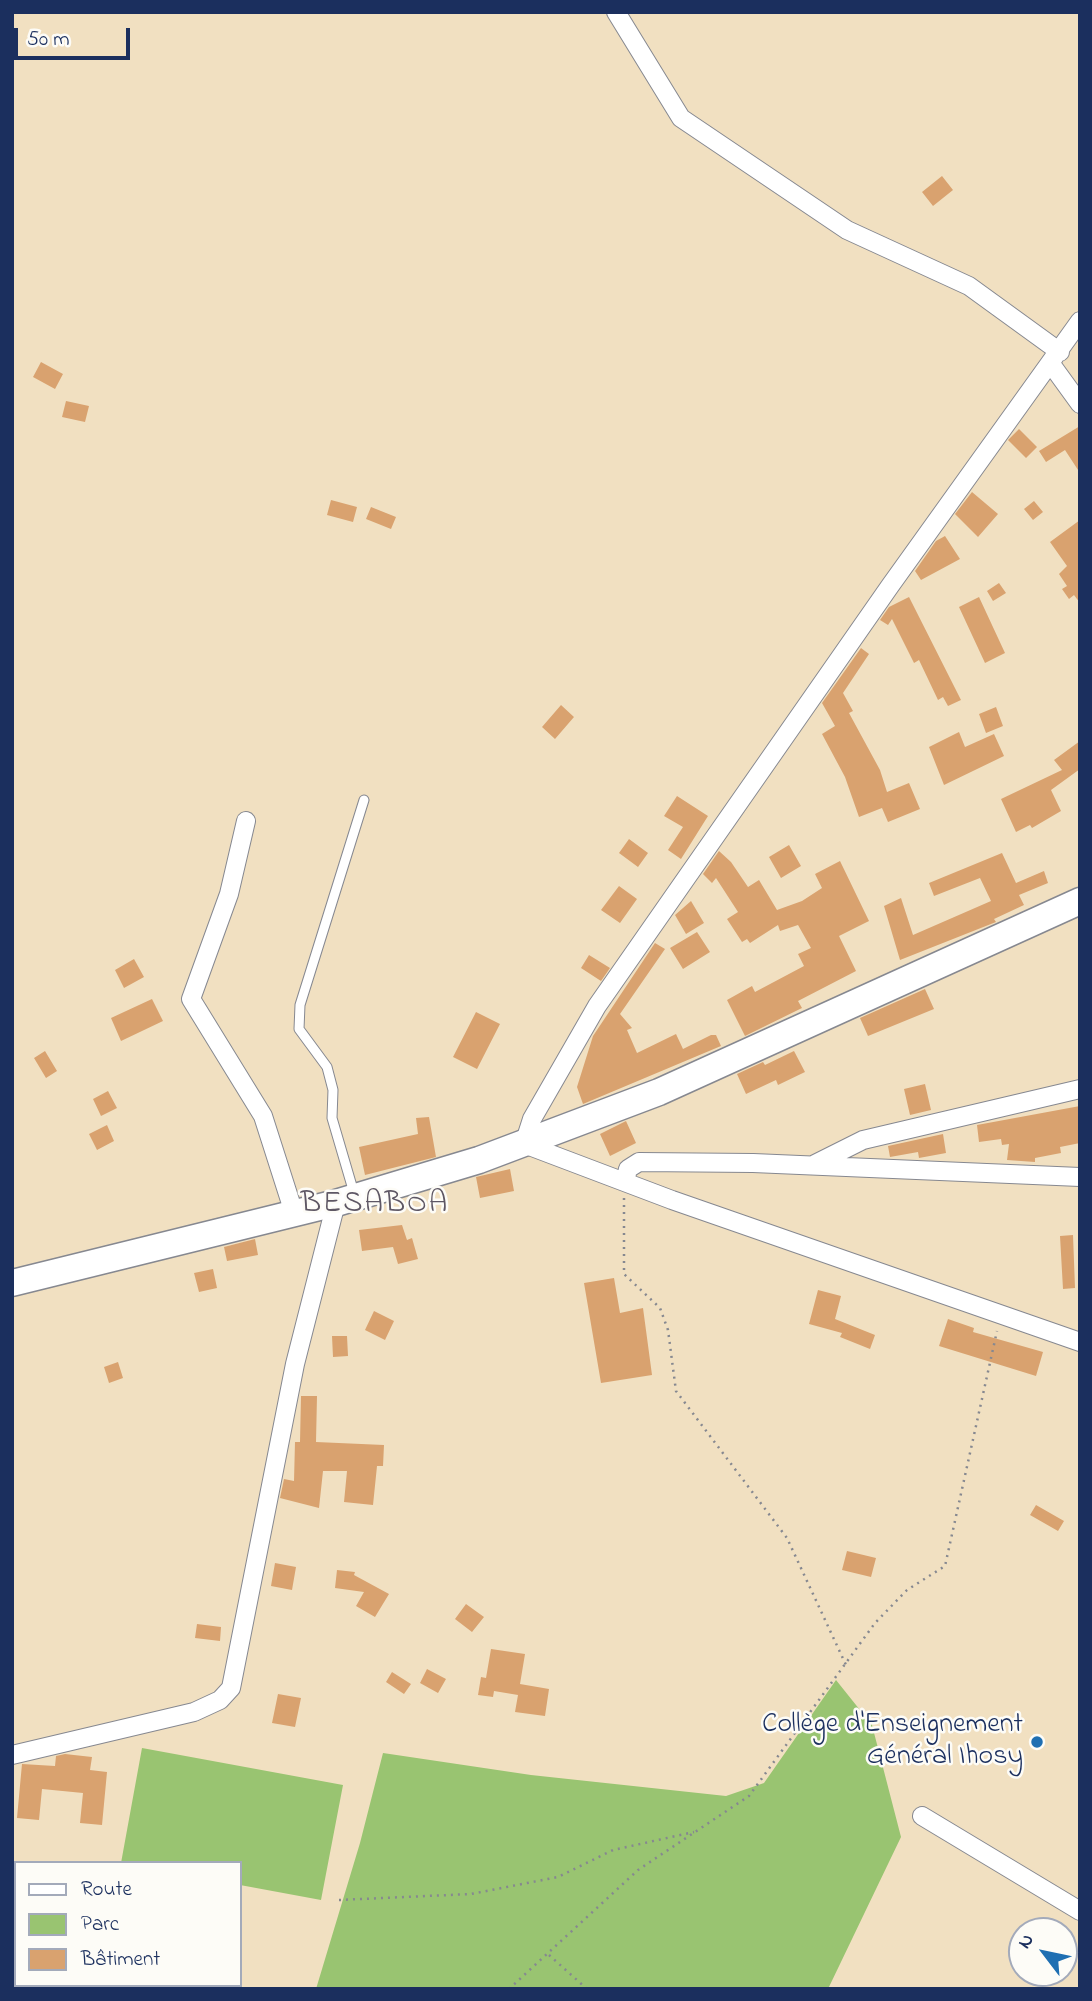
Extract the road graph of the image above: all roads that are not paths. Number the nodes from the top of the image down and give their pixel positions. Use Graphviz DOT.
graph roads {
  1 [pos="616,12"];
  2 [pos="1080,321"];
  3 [pos="1056,358"];
  4 [pos="1080,404"];
  5 [pos="364,800"];
  6 [pos="246,821"];
  7 [pos="1080,901"];
  8 [pos="1080,1089"];
  9 [pos="524,1143"];
  10 [pos="811,1166"];
  11 [pos="1080,1177"];
  12 [pos="625,1182"];
  13 [pos="345,1199"];
  14 [pos="294,1213"];
  15 [pos="12,1283"];
  16 [pos="1080,1342"];
  17 [pos="12,1755"];
  18 [pos="922,1816"];
  19 [pos="1080,1911"];
  1 -- 3 [label="street"];
  2 -- 3 [label="street"];
  3 -- 4 [label="street"];
  3 -- 9 [label="street"];
  5 -- 13 [label="lane"];
  6 -- 14 [label="street"];
  7 -- 9 [label="main road"];
  8 -- 10 [label="street"];
  9 -- 12 [label="street"];
  9 -- 13 [label="main road"];
  10 -- 11 [label="street"];
  10 -- 12 [label="street"];
  12 -- 16 [label="street"];
  13 -- 14 [label="main road"];
  13 -- 17 [label="street"];
  14 -- 15 [label="main road"];
  18 -- 19 [label="street"];
}
